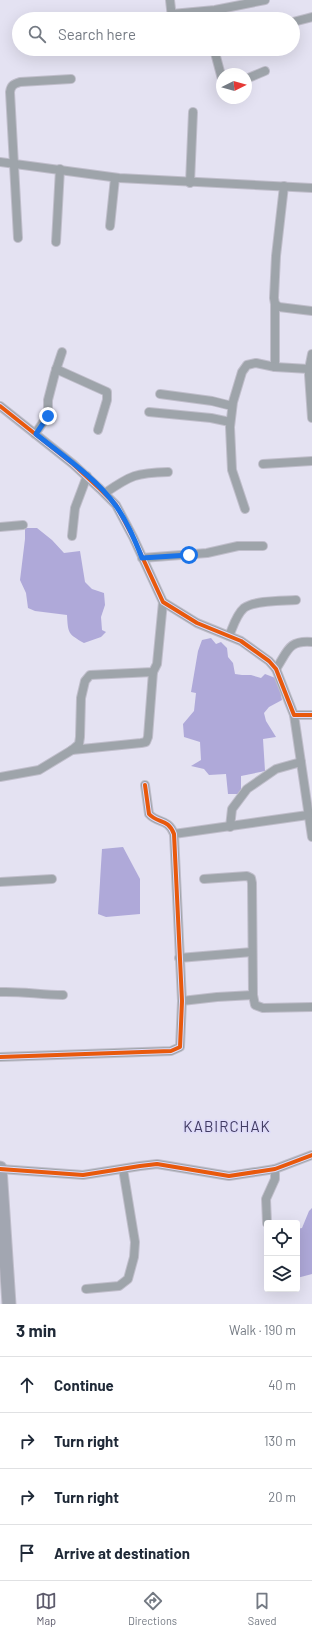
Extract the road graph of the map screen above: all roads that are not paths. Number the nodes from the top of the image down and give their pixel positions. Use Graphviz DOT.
graph roads {
  1 [pos="170,0"];
  2 [pos="264,0"];
  3 [pos="171,12"];
  4 [pos="203,12"];
  5 [pos="312,17"];
  6 [pos="300,20"];
  7 [pos="216,56"];
  8 [pos="219,68"];
  9 [pos="265,71"];
  10 [pos="252,76"];
  11 [pos="71,79"];
  12 [pos="193,112"];
  13 [pos="0,162"];
  14 [pos="15,162"];
  15 [pos="60,169"];
  16 [pos="115,178"];
  17 [pos="190,183"];
  18 [pos="284,186"];
  19 [pos="312,188"];
  20 [pos="110,226"];
  21 [pos="18,238"];
  22 [pos="56,242"];
  23 [pos="275,304"];
  24 [pos="312,311"];
  25 [pos="62,352"];
  26 [pos="312,354"];
  27 [pos="275,367"];
  28 [pos="56,369"];
  29 [pos="311,369"];
  30 [pos="160,394"];
  31 [pos="0,406"];
  32 [pos="232,406"];
  33 [pos="149,412"];
  34 [pos="312,418"];
  35 [pos="230,422"];
  36 [pos="98,430"];
  37 [pos="36,434"];
  38 [pos="312,461"];
  39 [pos="263,464"];
  40 [pos="168,472"];
  41 [pos="87,476"];
  42 [pos="105,493"];
  43 [pos="245,509"];
  44 [pos="23,525"];
  45 [pos="0,527"];
  46 [pos="72,536"];
  47 [pos="263,546"];
  48 [pos="142,558"];
  49 [pos="296,600"];
  50 [pos="163,602"];
  51 [pos="228,636"];
  52 [pos="312,642"];
  53 [pos="276,669"];
  54 [pos="153,672"];
  55 [pos="294,715"];
  56 [pos="312,715"];
  57 [pos="72,750"];
  58 [pos="301,762"];
  59 [pos="0,777"];
  60 [pos="145,785"];
  61 [pos="308,815"];
  62 [pos="230,827"];
  63 [pos="174,834"];
  64 [pos="312,837"];
  65 [pos="52,879"];
  66 [pos="204,879"];
  67 [pos="0,882"];
  68 [pos="252,952"];
  69 [pos="179,958"];
  70 [pos="0,992"];
  71 [pos="63,995"];
  72 [pos="252,995"];
  73 [pos="182,1001"];
  74 [pos="312,1007"];
  75 [pos="0,1057"];
  76 [pos="312,1155"];
  77 [pos="0,1168"];
  78 [pos="123,1169"];
  79 [pos="275,1169"];
  80 [pos="267,1220"];
  81 [pos="3,1266"];
  82 [pos="86,1290"];
  83 [pos="9,1304"];
  1 -- 3 [label="street"];
  2 -- 4 [label="street"];
  5 -- 6 [label="street"];
  7 -- 8 [label="street"];
  9 -- 10 [label="street"];
  11 -- 14 [label="street"];
  12 -- 17 [label="street"];
  13 -- 14 [label="street"];
  14 -- 15 [label="street"];
  14 -- 21 [label="street"];
  15 -- 16 [label="street"];
  15 -- 22 [label="street"];
  16 -- 17 [label="street"];
  16 -- 20 [label="street"];
  17 -- 18 [label="street"];
  18 -- 19 [label="street"];
  18 -- 23 [label="street"];
  23 -- 24 [label="street"];
  23 -- 27 [label="street"];
  25 -- 28 [label="street"];
  26 -- 29 [label="street"];
  27 -- 29 [label="street"];
  27 -- 32 [label="street"];
  28 -- 36 [label="street"];
  28 -- 37 [label="street"];
  29 -- 34 [label="street"];
  30 -- 32 [label="street"];
  31 -- 37 [label="street"];
  32 -- 35 [label="street"];
  33 -- 35 [label="street"];
  35 -- 43 [label="street"];
  37 -- 41 [label="street"];
  38 -- 39 [label="street"];
  40 -- 42 [label="street"];
  41 -- 42 [label="street"];
  41 -- 46 [label="street"];
  42 -- 48 [label="street"];
  44 -- 45 [label="street"];
  47 -- 48 [label="street"];
  48 -- 50 [label="street"];
  49 -- 51 [label="street"];
  50 -- 51 [label="street"];
  50 -- 54 [label="street"];
  51 -- 53 [label="street"];
  52 -- 53 [label="street"];
  53 -- 55 [label="street"];
  54 -- 57 [label="street"];
  54 -- 57 [label="street"];
  55 -- 56 [label="street"];
  55 -- 58 [label="street"];
  57 -- 59 [label="street"];
  58 -- 61 [label="street"];
  58 -- 62 [label="street"];
  60 -- 63 [label="street"];
  61 -- 62 [label="street"];
  61 -- 64 [label="street"];
  62 -- 63 [label="street"];
  63 -- 69 [label="street"];
  65 -- 67 [label="street"];
  66 -- 68 [label="street"];
  68 -- 69 [label="street"];
  68 -- 72 [label="street"];
  69 -- 73 [label="street"];
  70 -- 71 [label="street"];
  72 -- 73 [label="street"];
  72 -- 74 [label="street"];
  73 -- 75 [label="street"];
  76 -- 79 [label="street"];
  77 -- 78 [label="street"];
  77 -- 81 [label="main road"];
  78 -- 79 [label="street"];
  78 -- 82 [label="street"];
  79 -- 80 [label="street"];
  81 -- 83 [label="main road"];
}
